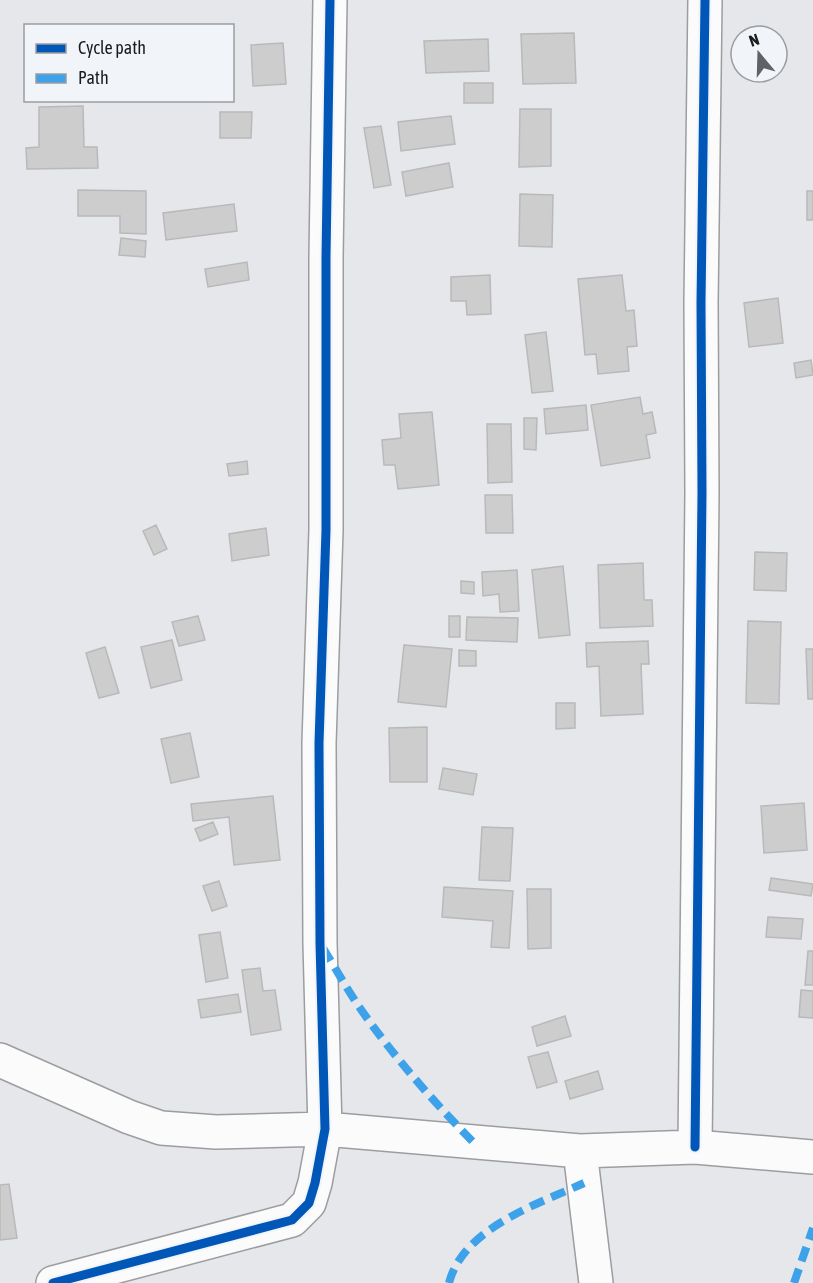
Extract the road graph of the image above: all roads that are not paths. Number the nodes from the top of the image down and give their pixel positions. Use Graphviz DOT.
graph roads {
  1 [pos="330,0"];
  2 [pos="705,0"];
  3 [pos="0,1060"];
  4 [pos="325,1129"];
  5 [pos="695,1147"];
  6 [pos="579,1151"];
  7 [pos="813,1158"];
  8 [pos="68,1281"];
  9 [pos="596,1283"];
  1 -- 4 [label="street"];
  2 -- 5 [label="street"];
  3 -- 4 [label="street"];
  4 -- 6 [label="street"];
  4 -- 8 [label="street"];
  5 -- 6 [label="street"];
  5 -- 7 [label="street"];
  6 -- 9 [label="street"];
}
